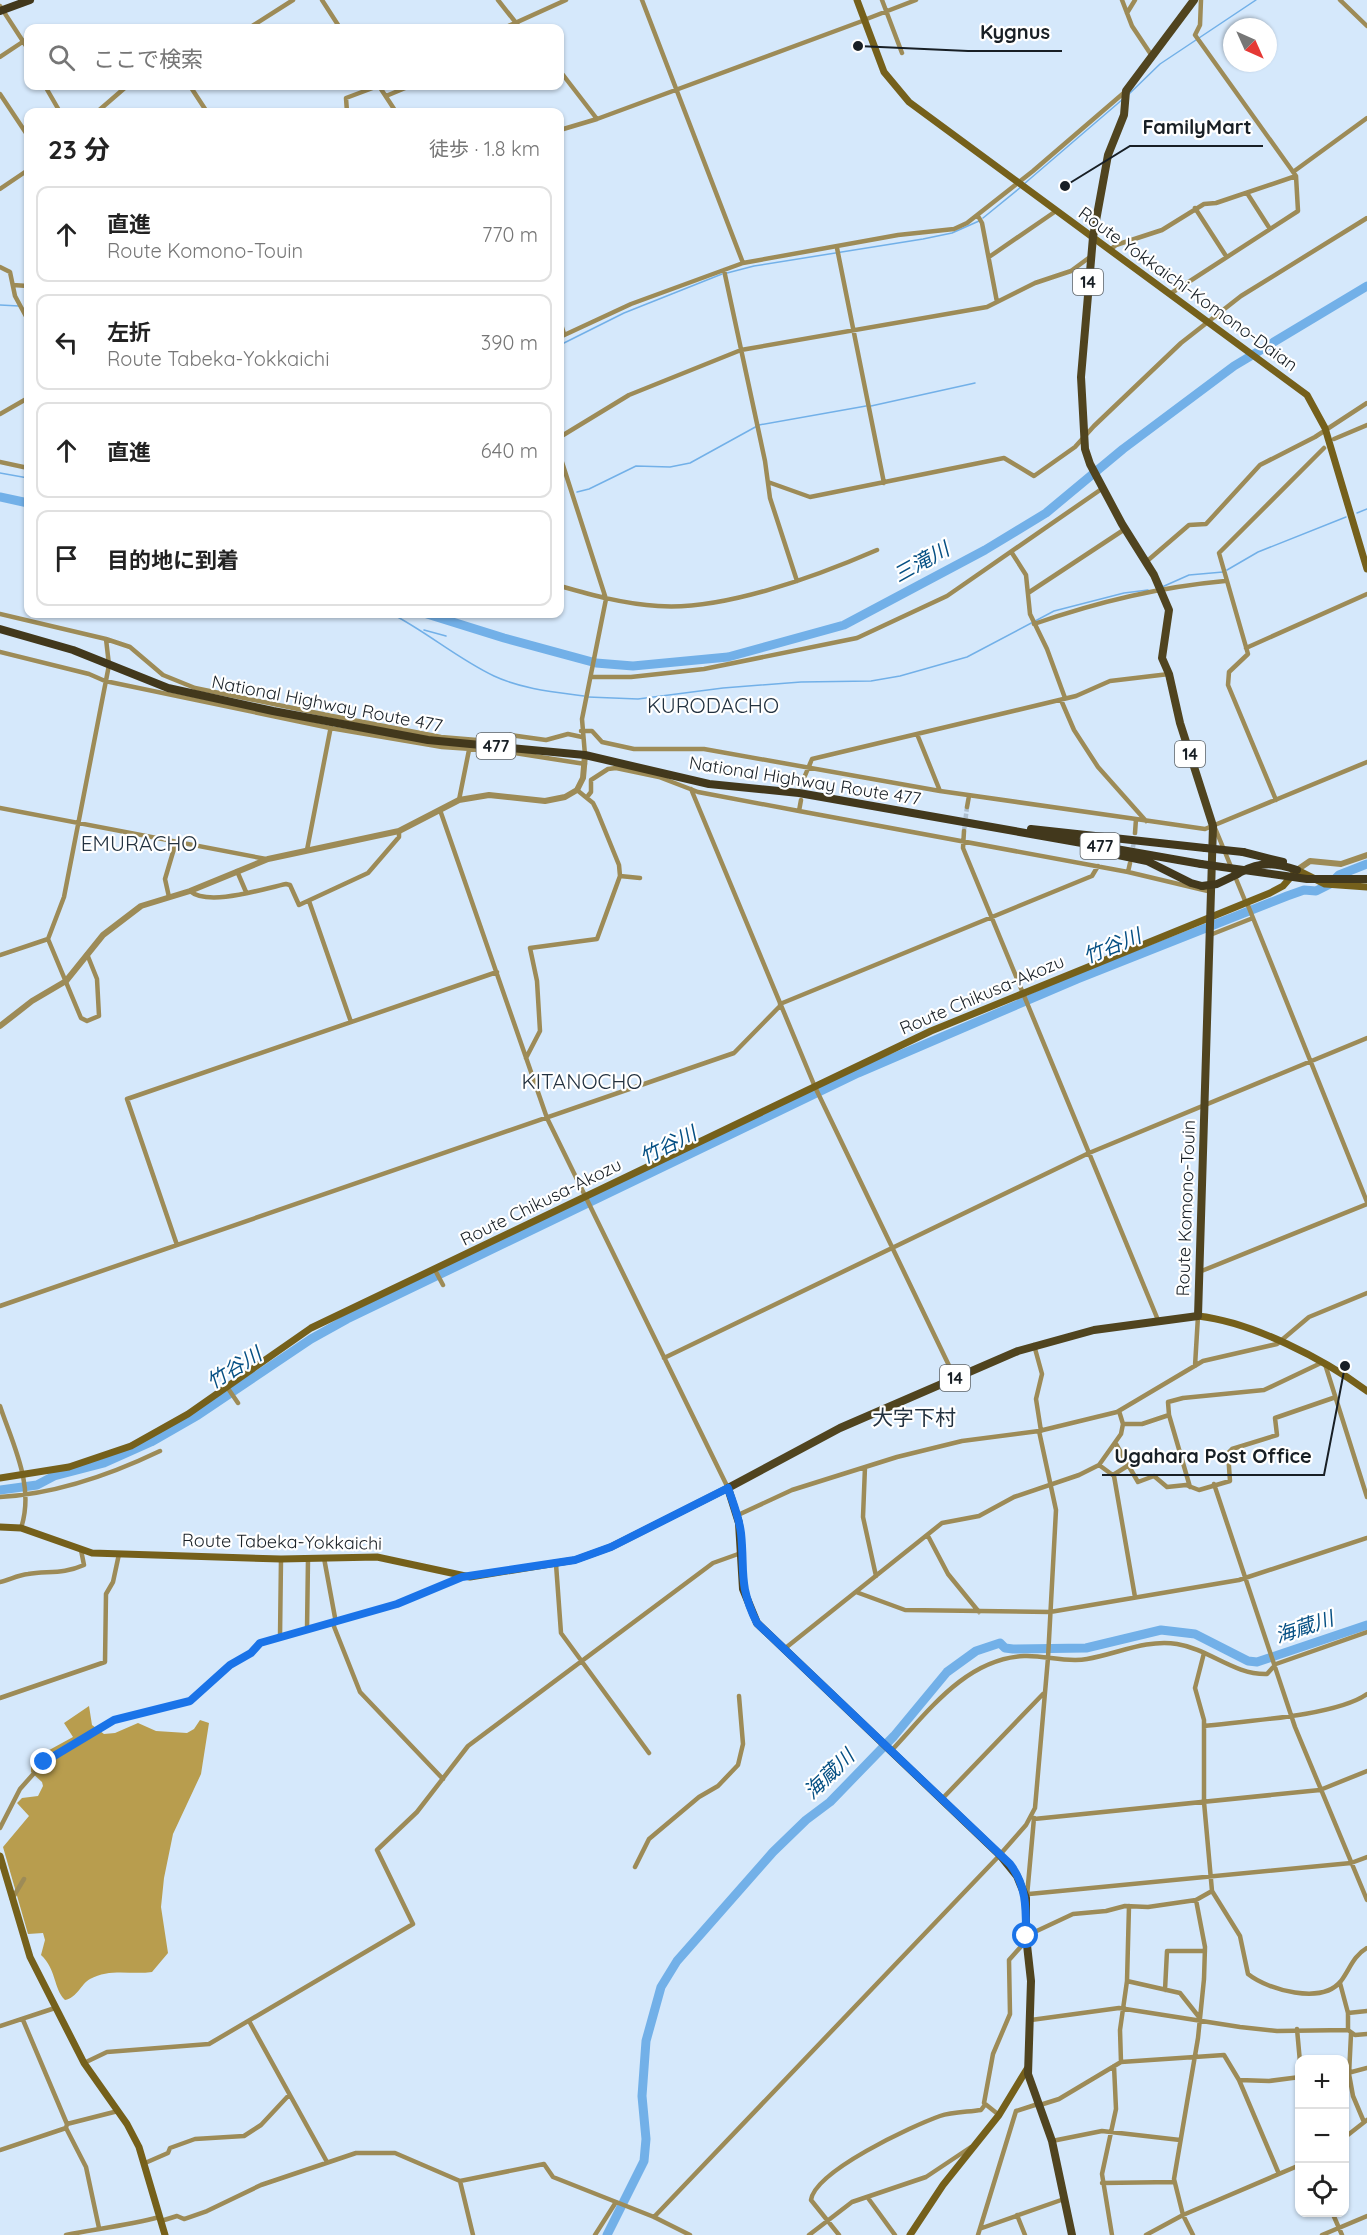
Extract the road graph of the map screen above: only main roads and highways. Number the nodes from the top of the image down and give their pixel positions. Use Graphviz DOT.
graph roads {
  1 [pos="30,0"];
  2 [pos="857,0"];
  3 [pos="1194,0"];
  4 [pos="2,9"];
  5 [pos="1093,237"];
  6 [pos="1367,570"];
  7 [pos="0,629"];
  8 [pos="1000,827"];
  9 [pos="1297,870"];
  10 [pos="1367,879"];
  11 [pos="1367,887"];
  12 [pos="1210,919"];
  13 [pos="1198,1316"];
  14 [pos="1367,1391"];
  15 [pos="0,1479"];
  16 [pos="728,1488"];
  17 [pos="0,1527"];
  18 [pos="0,1857"];
  19 [pos="1028,2069"];
  20 [pos="165,2235"];
  21 [pos="910,2235"];
  22 [pos="1072,2235"];
  1 -- 4 [label="highway"];
  2 -- 5 [label="main road, Route Yokkaichi-Komono-Daian"];
  3 -- 5 [label="main road, Route Komono-Touin / 14"];
  5 -- 6 [label="main road, Route Yokkaichi-Komono-Daian"];
  5 -- 12 [label="main road, Route Komono-Touin / 14"];
  7 -- 8 [label="highway, National Highway Route 477 / 477"];
  8 -- 9 [label="highway, bridge"];
  8 -- 9 [label="highway, bridge"];
  8 -- 10 [label="highway, National Highway Route 477 / 477, bridge"];
  9 -- 11 [label="main road"];
  9 -- 12 [label="main road, Route Chikusa-Akozu"];
  12 -- 13 [label="main road, Route Komono-Touin / 14"];
  12 -- 15 [label="main road, Route Chikusa-Akozu"];
  13 -- 14 [label="main road"];
  13 -- 16 [label="main road, Route Komono-Touin / 14"];
  16 -- 17 [label="main road, Route Tabeka-Yokkaichi"];
  16 -- 19 [label="main road"];
  18 -- 20 [label="main road"];
  19 -- 21 [label="main road"];
  19 -- 22 [label="main road"];
}
